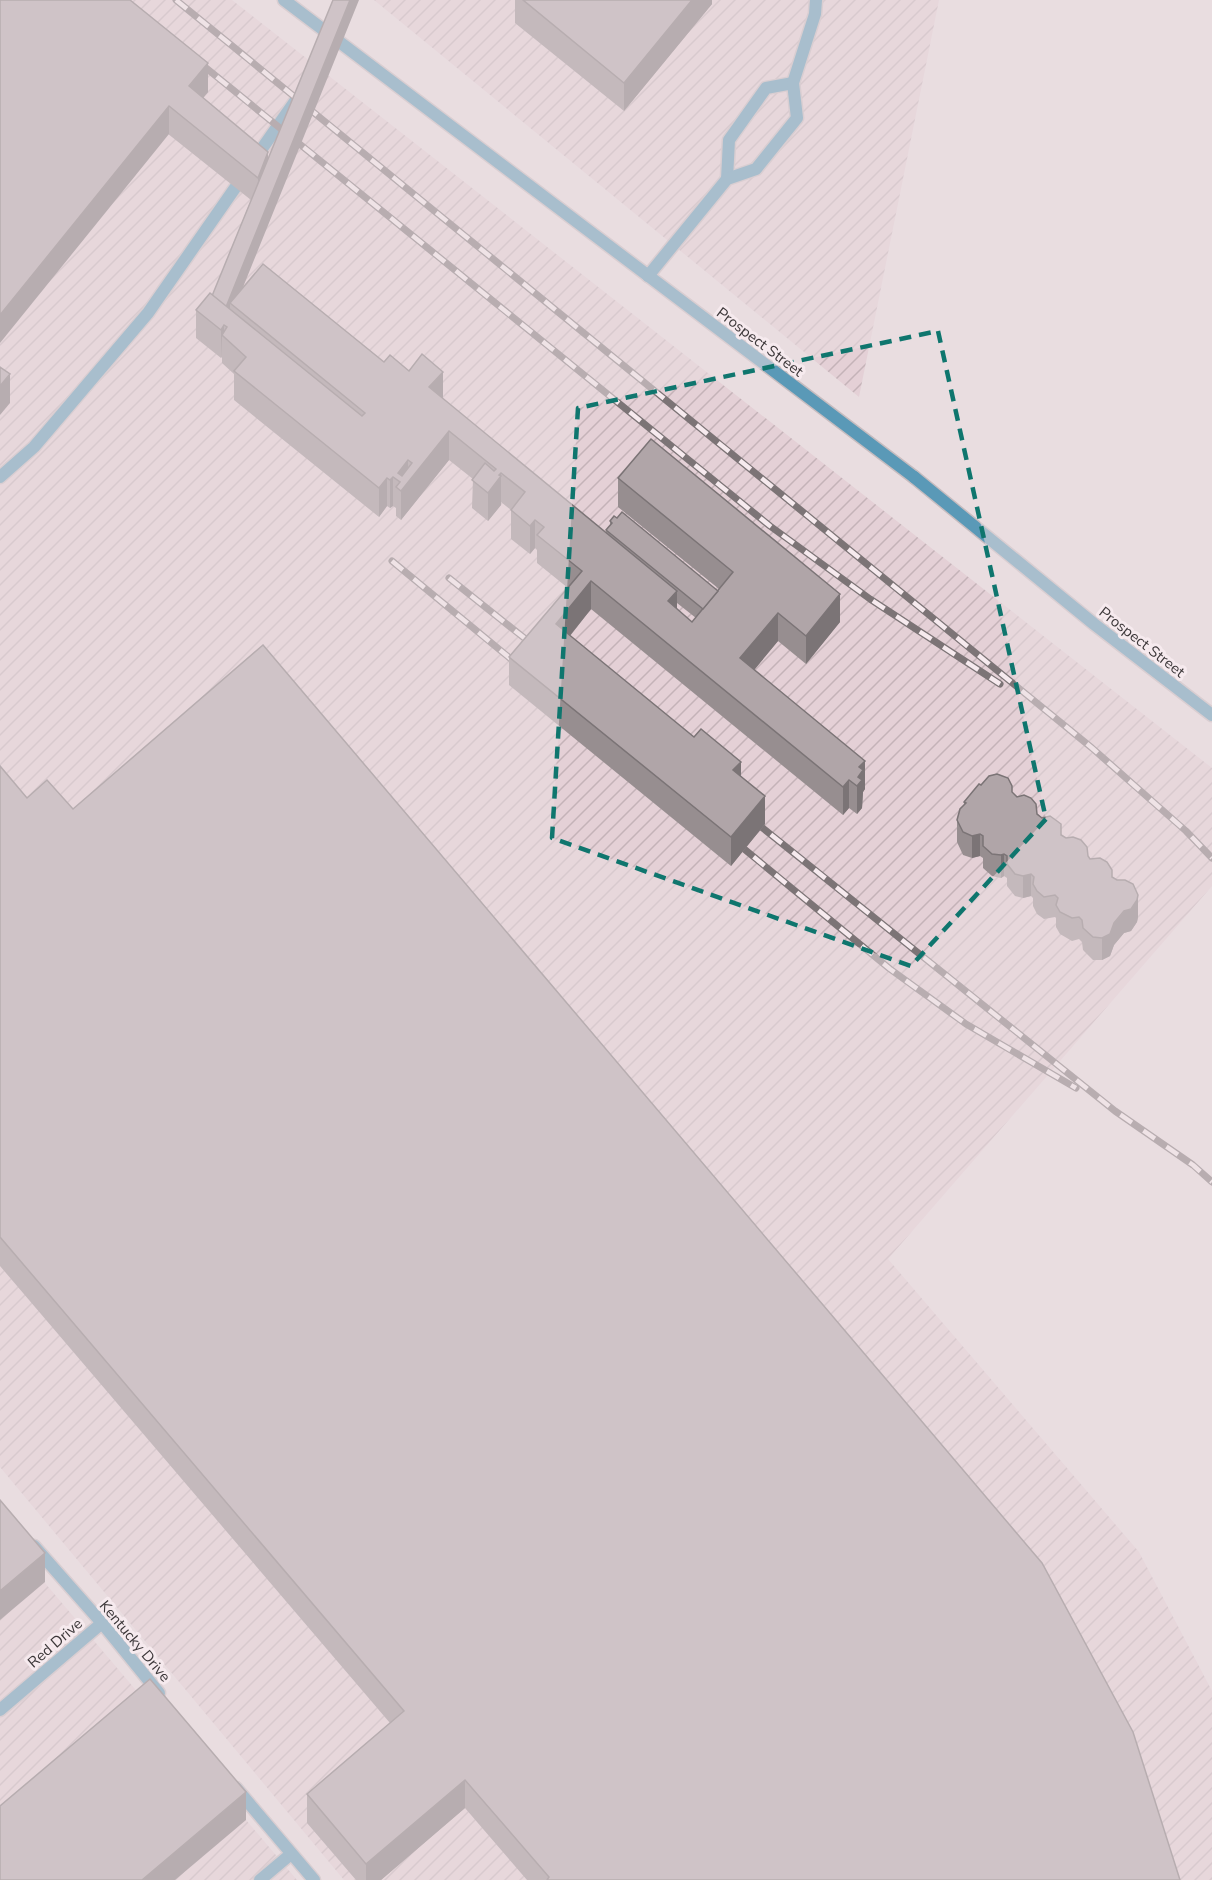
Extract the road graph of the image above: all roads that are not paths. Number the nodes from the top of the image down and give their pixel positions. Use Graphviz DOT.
graph roads {
  1 [pos="284,0"];
  2 [pos="816,0"];
  3 [pos="793,83"];
  4 [pos="303,91"];
  5 [pos="250,165"];
  6 [pos="727,179"];
  7 [pos="236,188"];
  8 [pos="648,276"];
  9 [pos="0,477"];
  10 [pos="1212,715"];
  11 [pos="23,1533"];
  12 [pos="102,1623"];
  13 [pos="170,1706"];
  14 [pos="0,1710"];
  15 [pos="230,1780"];
  16 [pos="291,1854"];
  17 [pos="260,1880"];
  18 [pos="314,1880"];
  1 -- 8 [label="street, Prospect Street"];
  2 -- 3 [label="street"];
  3 -- 6 [label="street"];
  3 -- 6 [label="street"];
  4 -- 5 [label="street"];
  6 -- 8 [label="street"];
  7 -- 9 [label="street"];
  8 -- 10 [label="street, Prospect Street"];
  11 -- 12 [label="street, Kentucky Drive"];
  12 -- 13 [label="street, Kentucky Drive"];
  12 -- 14 [label="street, Red Drive"];
  15 -- 16 [label="street"];
  16 -- 17 [label="street"];
  16 -- 18 [label="street"];
}
